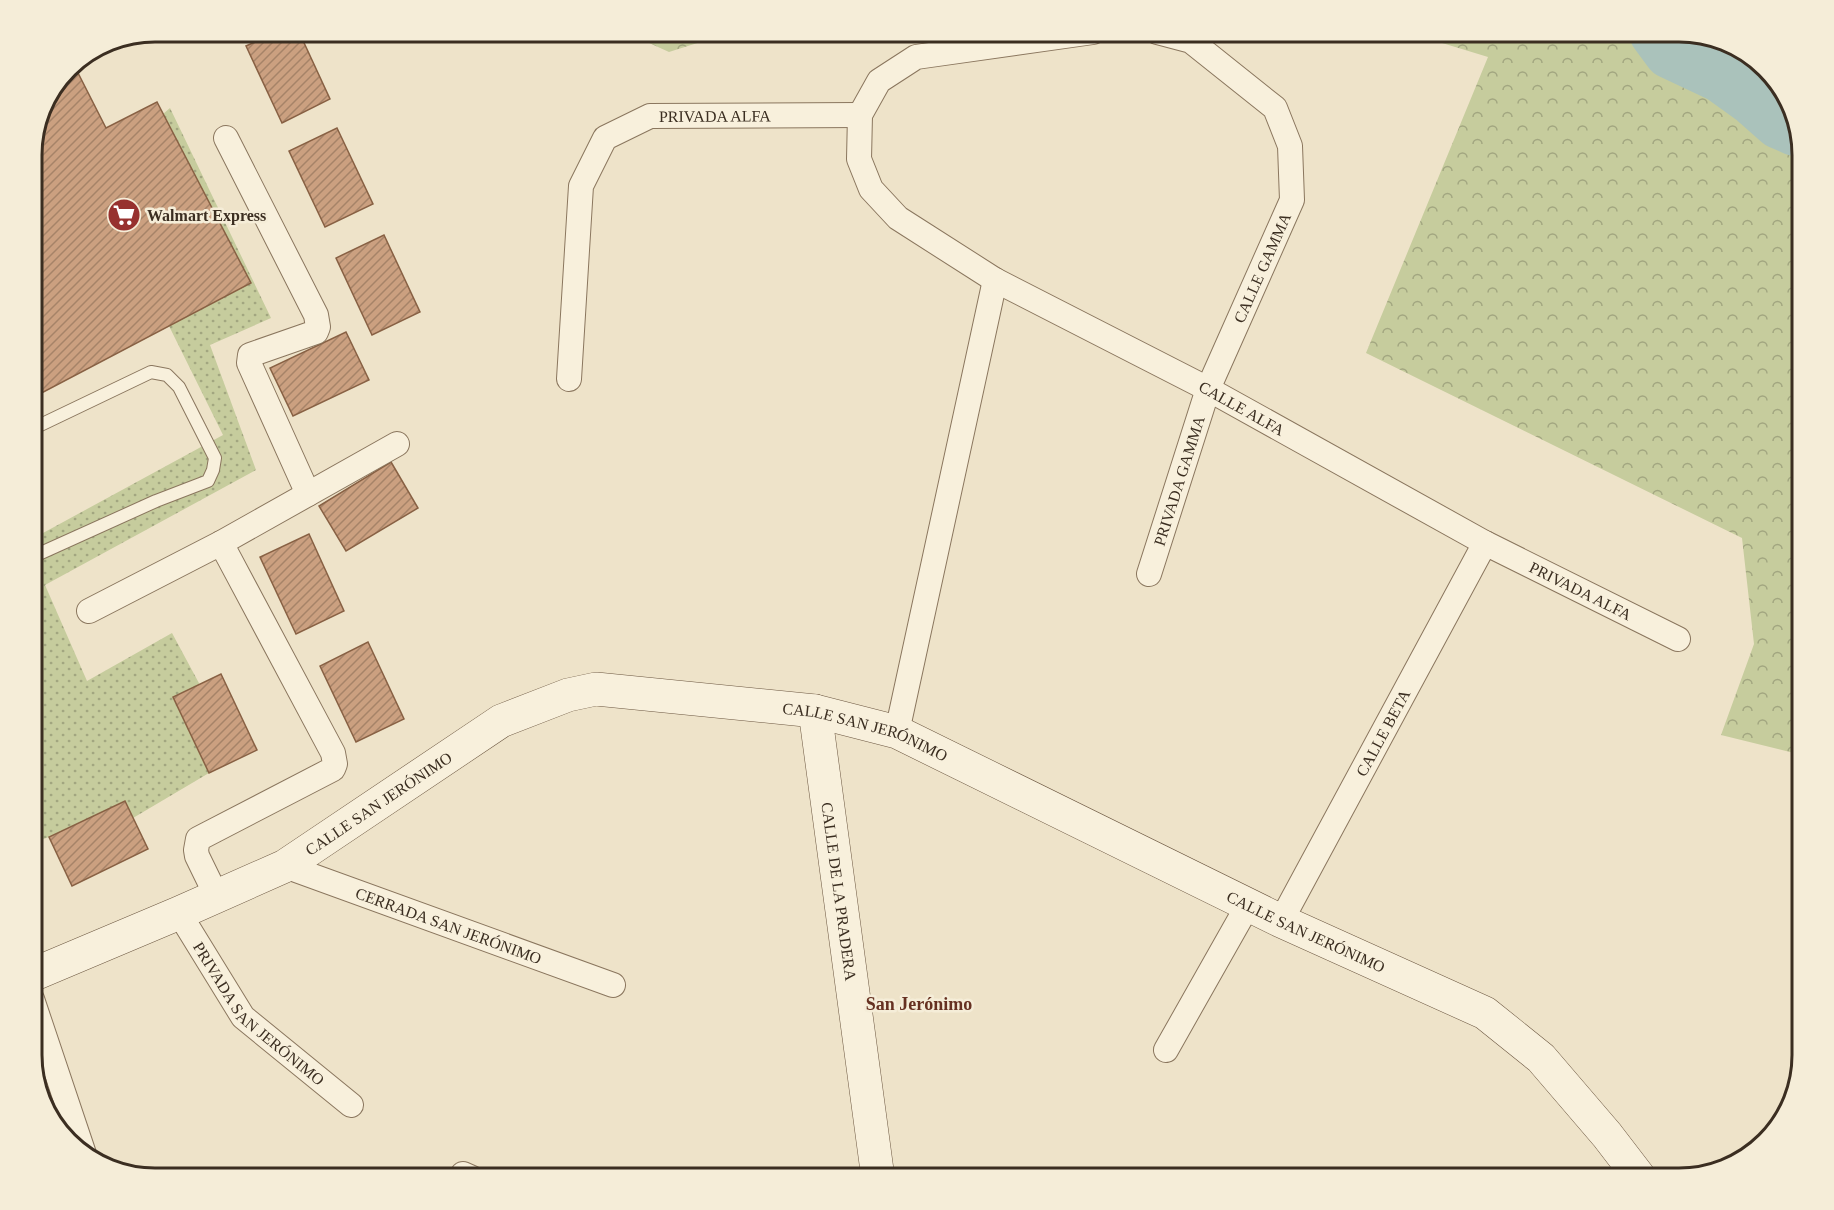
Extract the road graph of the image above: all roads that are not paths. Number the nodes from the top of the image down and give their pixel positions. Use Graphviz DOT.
graph roads {
  1 [pos="1022,42"];
  2 [pos="1192,42"];
  3 [pos="860,115"];
  4 [pos="226,138"];
  5 [pos="995,280"];
  6 [pos="569,379"];
  7 [pos="1208,388"];
  8 [pos="42,424"];
  9 [pos="397,444"];
  10 [pos="308,494"];
  11 [pos="221,543"];
  12 [pos="1485,543"];
  13 [pos="42,552"];
  14 [pos="1149,574"];
  15 [pos="89,611"];
  16 [pos="1678,639"];
  17 [pos="815,711"];
  18 [pos="897,732"];
  19 [pos="285,866"];
  20 [pos="216,896"];
  21 [pos="1248,905"];
  22 [pos="179,913"];
  23 [pos="1281,921"];
  24 [pos="42,971"];
  25 [pos="613,985"];
  26 [pos="42,1029"];
  27 [pos="1166,1050"];
  28 [pos="351,1105"];
  29 [pos="79,1138"];
  30 [pos="877,1168"];
  31 [pos="1632,1168"];
  1 -- 3 [label="street"];
  2 -- 7 [label="street, CALLE GAMMA"];
  3 -- 5 [label="street, CALLE ALFA"];
  3 -- 6 [label="street, PRIVADA ALFA"];
  4 -- 10 [label="street"];
  5 -- 7 [label="street, CALLE ALFA"];
  5 -- 18 [label="street"];
  7 -- 12 [label="street, CALLE ALFA"];
  7 -- 14 [label="street, PRIVADA GAMMA"];
  8 -- 13 [label="lane"];
  9 -- 10 [label="street"];
  10 -- 11 [label="street"];
  11 -- 15 [label="street"];
  11 -- 20 [label="street"];
  12 -- 16 [label="street, PRIVADA ALFA"];
  12 -- 23 [label="street, CALLE BETA"];
  17 -- 18 [label="street, CALLE SAN JERÓNIMO"];
  17 -- 19 [label="street, CALLE SAN JERÓNIMO"];
  17 -- 30 [label="street, CALLE DE LA PRADERA"];
  18 -- 21 [label="street, CALLE SAN JERÓNIMO"];
  19 -- 20 [label="street, CALLE SAN JERÓNIMO"];
  19 -- 25 [label="street, CERRADA SAN JERÓNIMO"];
  20 -- 22 [label="street, CALLE SAN JERÓNIMO"];
  21 -- 23 [label="street, CALLE SAN JERÓNIMO"];
  21 -- 27 [label="street"];
  22 -- 24 [label="street, CALLE SAN JERÓNIMO"];
  22 -- 28 [label="street, PRIVADA SAN JERÓNIMO"];
  23 -- 31 [label="street, CALLE SAN JERÓNIMO"];
  26 -- 29 [label="street"];
}
